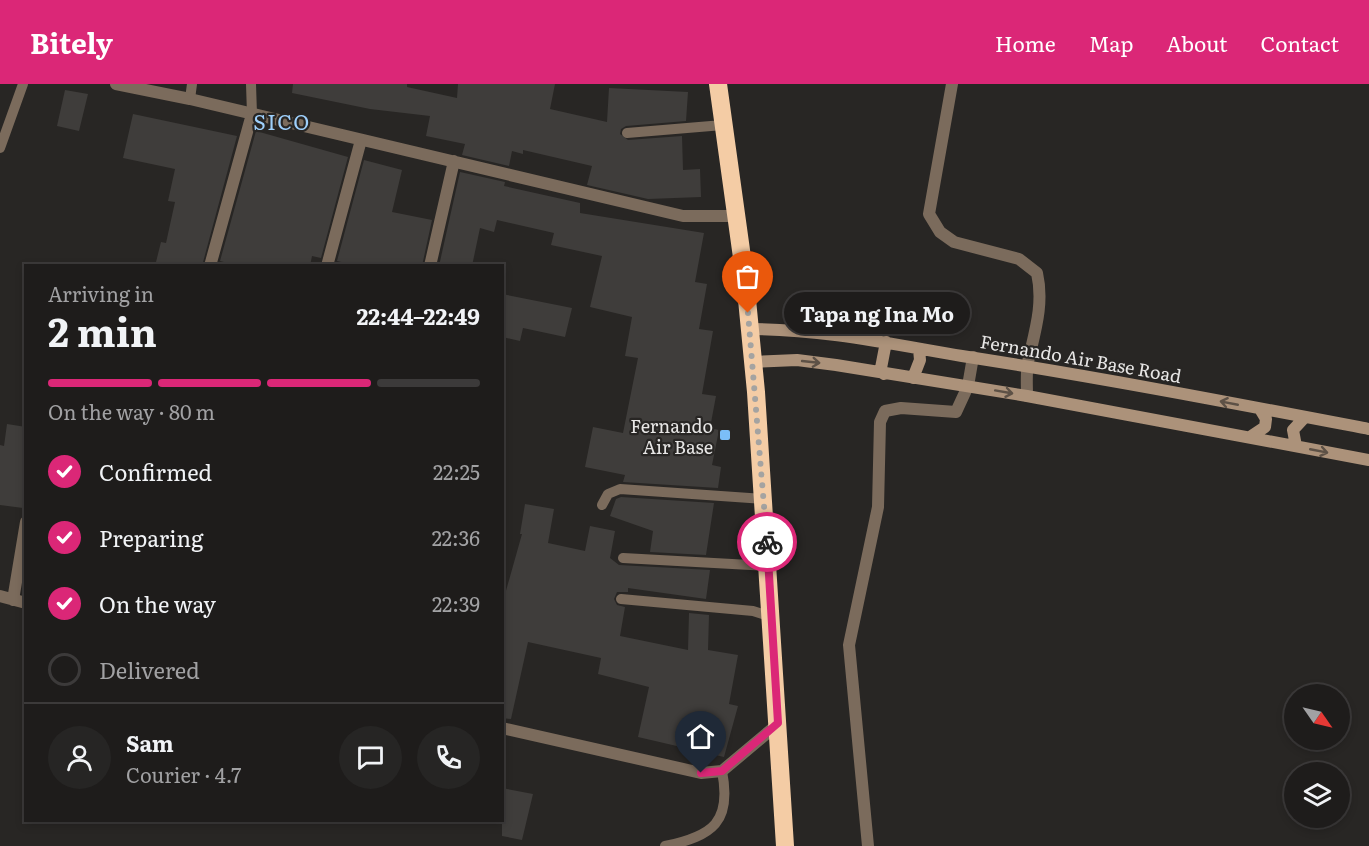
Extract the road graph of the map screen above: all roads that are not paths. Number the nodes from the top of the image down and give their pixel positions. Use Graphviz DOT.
graph roads {
  1 [pos="23,84"];
  2 [pos="116,84"];
  3 [pos="192,84"];
  4 [pos="252,84"];
  5 [pos="718,84"];
  6 [pos="952,84"];
  7 [pos="190,99"];
  8 [pos="252,114"];
  9 [pos="723,125"];
  10 [pos="627,133"];
  11 [pos="360,140"];
  12 [pos="0,148"];
  13 [pos="454,161"];
  14 [pos="736,216"];
  15 [pos="211,264"];
  16 [pos="328,264"];
  17 [pos="430,264"];
  18 [pos="750,329"];
  19 [pos="886,342"];
  20 [pos="919,349"];
  21 [pos="974,357"];
  22 [pos="753,362"];
  23 [pos="1028,365"];
  24 [pos="884,374"];
  25 [pos="913,378"];
  26 [pos="968,386"];
  27 [pos="1027,396"];
  28 [pos="1260,409"];
  29 [pos="1305,417"];
  30 [pos="1369,429"];
  31 [pos="1250,437"];
  32 [pos="1296,446"];
  33 [pos="1369,460"];
  34 [pos="765,499"];
  35 [pos="602,505"];
  36 [pos="24,545"];
  37 [pos="623,558"];
  38 [pos="768,566"];
  39 [pos="0,596"];
  40 [pos="621,599"];
  41 [pos="19,601"];
  42 [pos="772,617"];
  43 [pos="778,723"];
  44 [pos="504,728"];
  45 [pos="722,771"];
  46 [pos="665,846"];
  47 [pos="785,846"];
  48 [pos="868,846"];
  1 -- 12 [label="lane"];
  2 -- 7 [label="street"];
  3 -- 7 [label="lane"];
  4 -- 8 [label="lane"];
  5 -- 9 [label="highway"];
  6 -- 23 [label="street"];
  7 -- 8 [label="street"];
  8 -- 11 [label="street"];
  8 -- 15 [label="street"];
  9 -- 10 [label="lane"];
  9 -- 14 [label="highway"];
  11 -- 13 [label="street"];
  11 -- 16 [label="street"];
  13 -- 14 [label="street"];
  13 -- 17 [label="street"];
  14 -- 18 [label="highway"];
  18 -- 19 [label="street, Fernando Air Base Road"];
  18 -- 22 [label="highway"];
  19 -- 20 [label="street, Fernando Air Base Road"];
  19 -- 24 [label="street"];
  20 -- 21 [label="street, Fernando Air Base Road"];
  20 -- 25 [label="street"];
  21 -- 23 [label="street, Fernando Air Base Road"];
  21 -- 26 [label="street"];
  22 -- 24 [label="street, one-way"];
  22 -- 34 [label="highway"];
  23 -- 27 [label="street"];
  28 -- 23 [label="street, Fernando Air Base Road, one-way"];
  24 -- 25 [label="street"];
  25 -- 26 [label="street"];
  26 -- 27 [label="street, one-way"];
  26 -- 48 [label="street"];
  27 -- 31 [label="street"];
  28 -- 29 [label="street, Fernando Air Base Road"];
  28 -- 31 [label="street"];
  29 -- 30 [label="street, Fernando Air Base Road"];
  29 -- 32 [label="street"];
  31 -- 32 [label="street"];
  32 -- 33 [label="street, one-way"];
  34 -- 35 [label="lane"];
  34 -- 38 [label="highway"];
  36 -- 41 [label="street"];
  37 -- 38 [label="lane"];
  38 -- 42 [label="highway"];
  39 -- 41 [label="street"];
  40 -- 42 [label="lane"];
  42 -- 43 [label="highway"];
  43 -- 45 [label="street"];
  43 -- 47 [label="highway"];
  44 -- 45 [label="street"];
  45 -- 46 [label="lane"];
}
